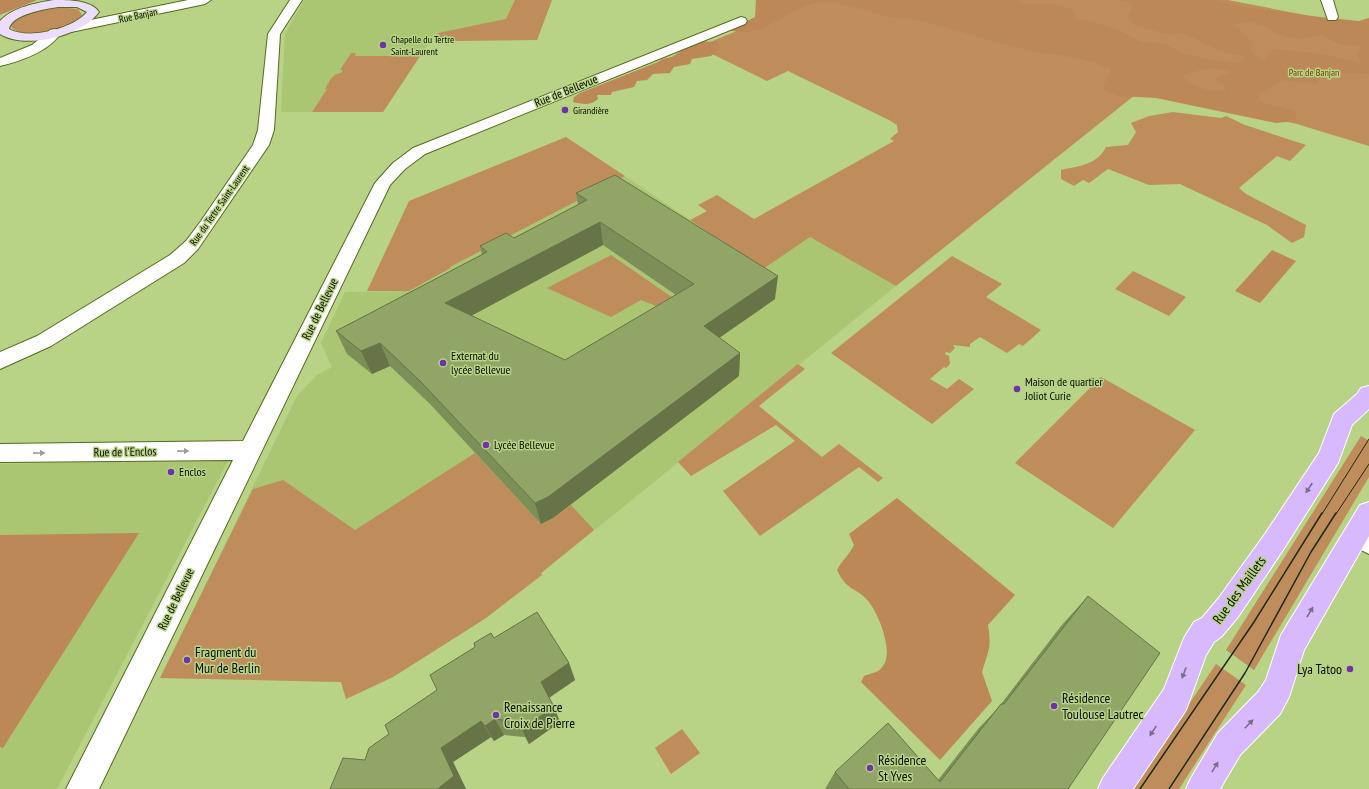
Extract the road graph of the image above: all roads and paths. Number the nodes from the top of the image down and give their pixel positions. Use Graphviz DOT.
graph roads {
  1 [pos="205,0"];
  2 [pos="296,0"];
  3 [pos="1327,0"];
  4 [pos="60,2"];
  5 [pos="172,2"];
  6 [pos="91,5"];
  7 [pos="14,16"];
  8 [pos="1332,17"];
  9 [pos="0,21"];
  10 [pos="741,21"];
  11 [pos="71,28"];
  12 [pos="55,33"];
  13 [pos="6,36"];
  14 [pos="28,37"];
  15 [pos="4,61"];
  16 [pos="0,361"];
  17 [pos="1369,394"];
  18 [pos="250,450"];
  19 [pos="0,453"];
  20 [pos="1365,530"];
  21 [pos="82,789"];
  22 [pos="1114,789"];
  23 [pos="1202,789"];
  1 -- 5 [label="street, Rue Banjan"];
  2 -- 16 [label="street, Rue du Tertre Saint-Laurent"];
  3 -- 8 [label="street"];
  4 -- 6 [label="main road"];
  4 -- 7 [label="main road"];
  5 -- 6 [label="street, Rue Banjan"];
  5 -- 11 [label="street, Rue Banjan"];
  6 -- 11 [label="main road"];
  7 -- 9 [label="main road"];
  7 -- 13 [label="main road"];
  10 -- 18 [label="street, Rue de Bellevue"];
  11 -- 12 [label="main road"];
  12 -- 14 [label="main road"];
  12 -- 15 [label="street"];
  13 -- 14 [label="main road"];
  14 -- 15 [label="street"];
  17 -- 22 [label="main road, Rue des Maillets, one-way"];
  19 -- 18 [label="street, Rue de l'Enclos, one-way"];
  18 -- 21 [label="street, Rue de Bellevue"];
  23 -- 20 [label="main road, one-way"];
}
